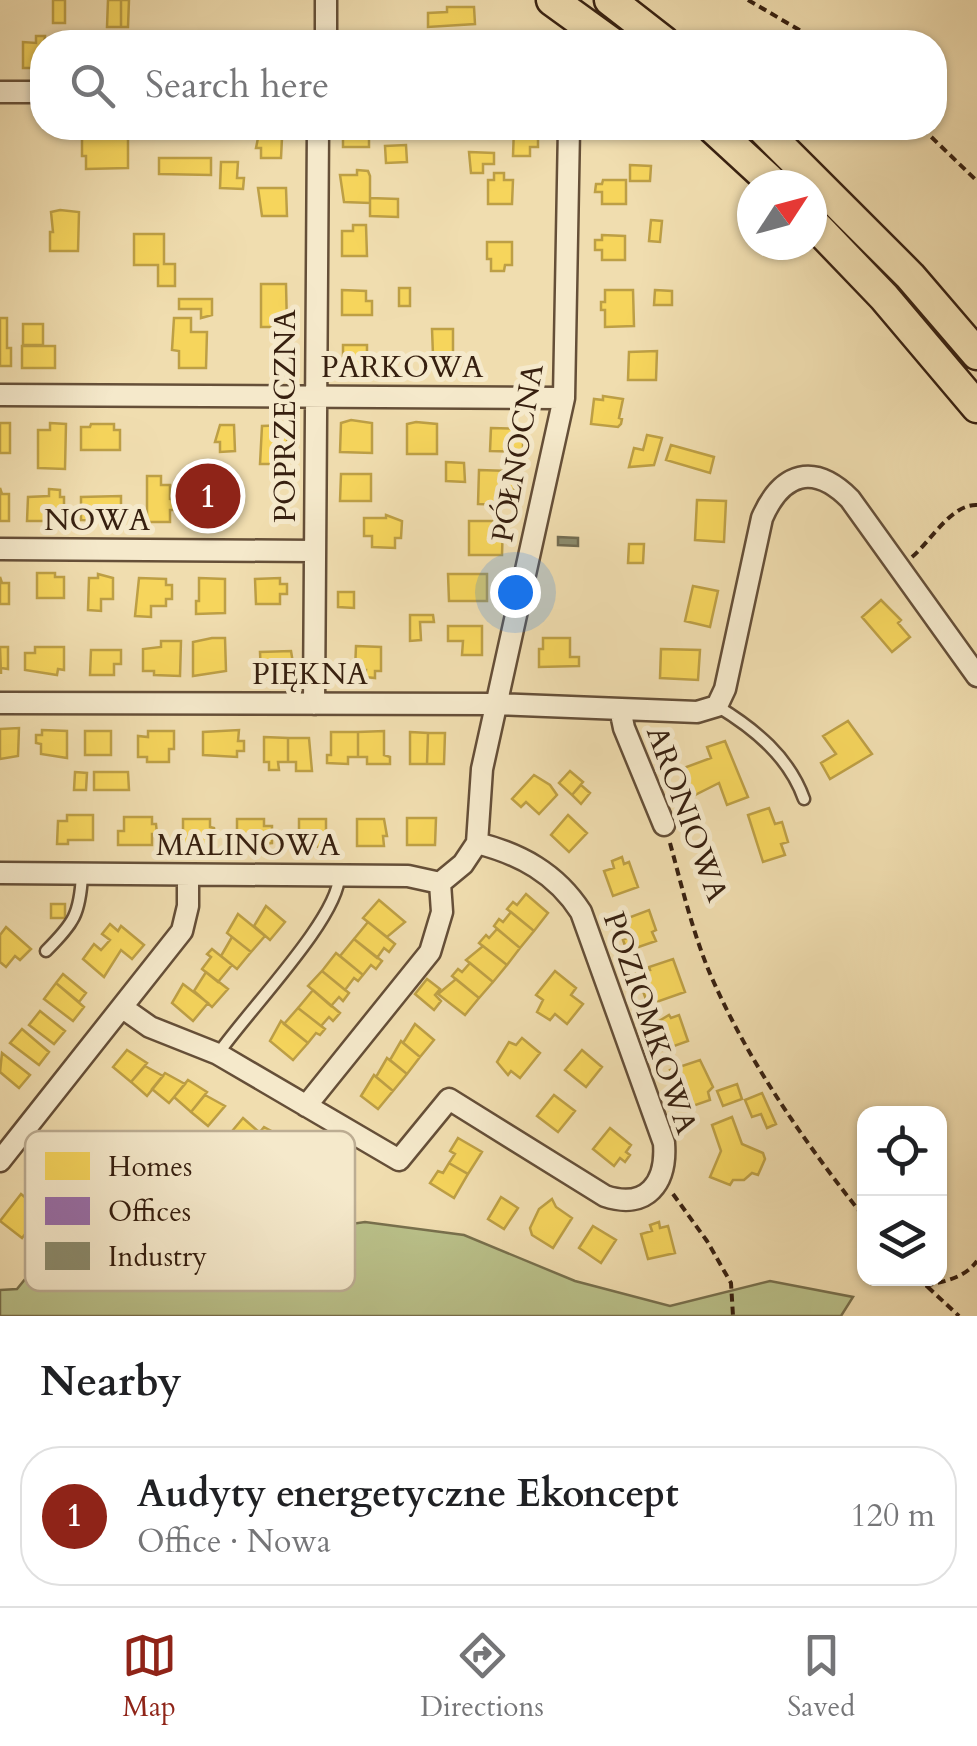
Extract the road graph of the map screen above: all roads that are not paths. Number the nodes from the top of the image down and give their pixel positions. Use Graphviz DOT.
graph roads {
  1 [pos="326,0"];
  2 [pos="552,0"];
  3 [pos="610,0"];
  4 [pos="326,30"];
  5 [pos="593,30"];
  6 [pos="649,30"];
  7 [pos="0,92"];
  8 [pos="30,92"];
  9 [pos="318,140"];
  10 [pos="569,140"];
  11 [pos="725,140"];
  12 [pos="774,140"];
  13 [pos="758,170"];
  14 [pos="827,237"];
  15 [pos="977,354"];
  16 [pos="0,395"];
  17 [pos="315,397"];
  18 [pos="564,398"];
  19 [pos="977,407"];
  20 [pos="0,549"];
  21 [pos="314,551"];
  22 [pos="977,676"];
  23 [pos="0,703"];
  24 [pos="314,704"];
  25 [pos="497,704"];
  26 [pos="718,706"];
  27 [pos="620,709"];
  28 [pos="804,799"];
  29 [pos="664,825"];
  30 [pos="477,843"];
  31 [pos="0,873"];
  32 [pos="82,874"];
  33 [pos="188,875"];
  34 [pos="339,876"];
  35 [pos="440,883"];
  36 [pos="46,951"];
  37 [pos="123,1008"];
  38 [pos="218,1054"];
  39 [pos="306,1106"];
  40 [pos="349,1131"];
  41 [pos="355,1135"];
  42 [pos="0,1161"];
  1 -- 4 [label="street"];
  2 -- 5 [label="main road"];
  3 -- 6 [label="main road"];
  7 -- 8 [label="street"];
  9 -- 17 [label="street, POPRZECZNA"];
  10 -- 18 [label="street, PÓŁNOCNA"];
  11 -- 13 [label="main road"];
  12 -- 15 [label="main road"];
  14 -- 19 [label="main road"];
  16 -- 17 [label="street, PARKOWA"];
  17 -- 18 [label="street, PARKOWA"];
  17 -- 21 [label="street, POPRZECZNA"];
  18 -- 25 [label="street, PÓŁNOCNA"];
  20 -- 21 [label="street, NOWA"];
  21 -- 24 [label="street, POPRZECZNA"];
  22 -- 26 [label="street"];
  23 -- 24 [label="street, PIĘKNA"];
  24 -- 25 [label="street, PIĘKNA"];
  25 -- 27 [label="street, PIĘKNA"];
  25 -- 30 [label="street, PÓŁNOCNA"];
  26 -- 27 [label="street, ARONIOWA"];
  26 -- 28 [label="lane"];
  27 -- 29 [label="street, ARONIOWA"];
  30 -- 35 [label="street"];
  30 -- 41 [label="street, POZIOMKOWA"];
  31 -- 32 [label="street, MALINOWA"];
  32 -- 33 [label="street, MALINOWA"];
  32 -- 36 [label="lane"];
  33 -- 34 [label="street, MALINOWA"];
  33 -- 37 [label="street"];
  34 -- 35 [label="street, MALINOWA"];
  34 -- 38 [label="lane"];
  35 -- 39 [label="street"];
  37 -- 38 [label="street, POZIOMKOWA"];
  37 -- 42 [label="street"];
  38 -- 39 [label="street, POZIOMKOWA"];
  39 -- 40 [label="street, POZIOMKOWA"];
}
